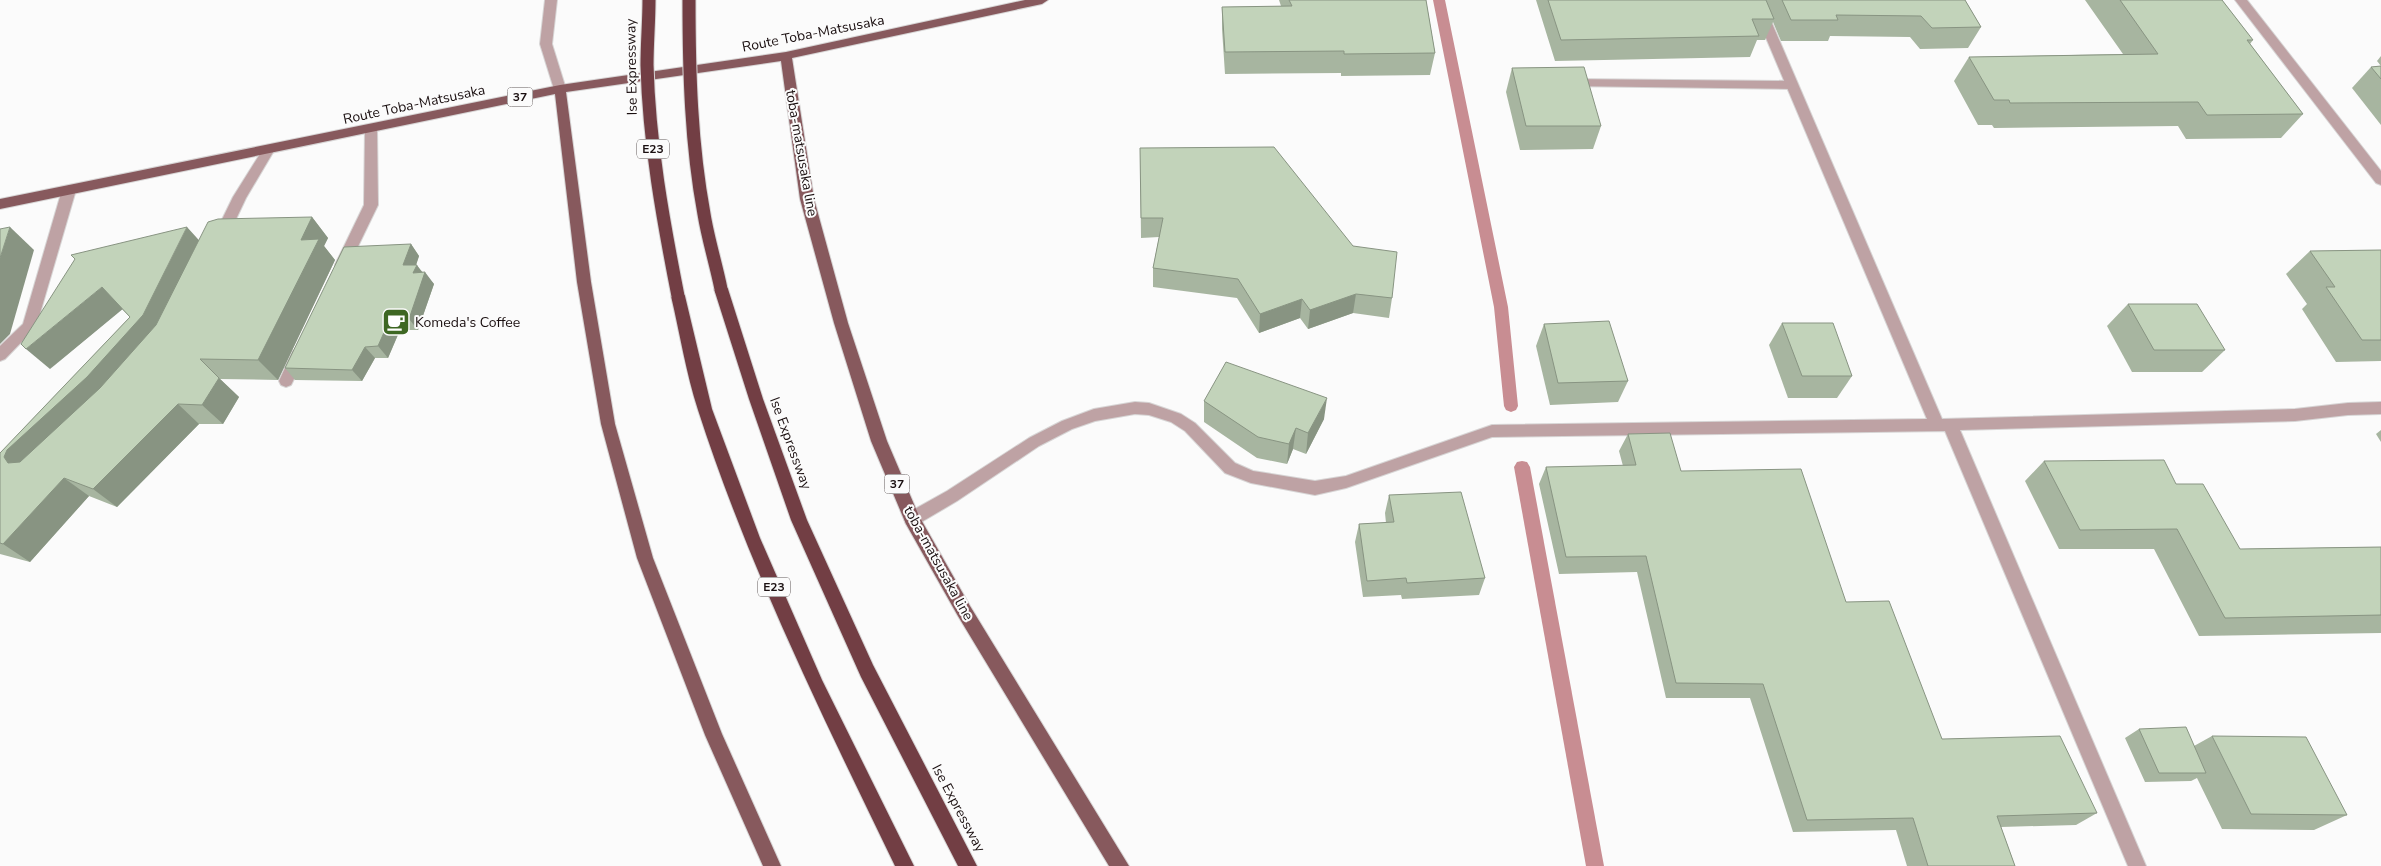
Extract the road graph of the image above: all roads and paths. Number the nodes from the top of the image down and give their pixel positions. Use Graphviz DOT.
graph roads {
  1 [pos="551,0"];
  2 [pos="650,0"];
  3 [pos="689,0"];
  4 [pos="1042,0"];
  5 [pos="1756,0"];
  6 [pos="2241,0"];
  7 [pos="786,56"];
  8 [pos="1555,83"];
  9 [pos="1792,85"];
  10 [pos="560,89"];
  11 [pos="371,128"];
  12 [pos="269,149"];
  13 [pos="2381,180"];
  14 [pos="69,190"];
  15 [pos="0,204"];
  16 [pos="214,250"];
  17 [pos="337,275"];
  18 [pos="303,346"];
  19 [pos="0,355"];
  20 [pos="286,381"];
  21 [pos="2381,408"];
  22 [pos="1943,425"];
  23 [pos="912,519"];
  24 [pos="905,865"];
  25 [pos="772,866"];
  26 [pos="968,866"];
  27 [pos="1120,866"];
  28 [pos="2137,866"];
  1 -- 10 [label="street"];
  2 -- 24 [label="highway, Ise Expressway / E23, bridge"];
  3 -- 26 [label="highway, Ise Expressway, bridge"];
  4 -- 7 [label="main road, Route Toba-Matsusaka / 37"];
  5 -- 9 [label="street"];
  6 -- 13 [label="street"];
  7 -- 10 [label="main road, Route Toba-Matsusaka / 37"];
  7 -- 23 [label="main road, toba-matsusaka line / 37"];
  8 -- 9 [label="street"];
  9 -- 22 [label="street"];
  10 -- 11 [label="main road, Route Toba-Matsusaka / 37"];
  10 -- 25 [label="main road"];
  11 -- 12 [label="main road, Route Toba-Matsusaka / 37"];
  11 -- 17 [label="street"];
  12 -- 14 [label="main road, Route Toba-Matsusaka / 37"];
  12 -- 16 [label="street"];
  14 -- 15 [label="main road, Route Toba-Matsusaka / 37"];
  14 -- 19 [label="street"];
  18 -- 20 [label="street"];
  21 -- 22 [label="street"];
  22 -- 23 [label="street"];
  22 -- 28 [label="street"];
  23 -- 27 [label="main road, toba-matsusaka line / 37"];
}
